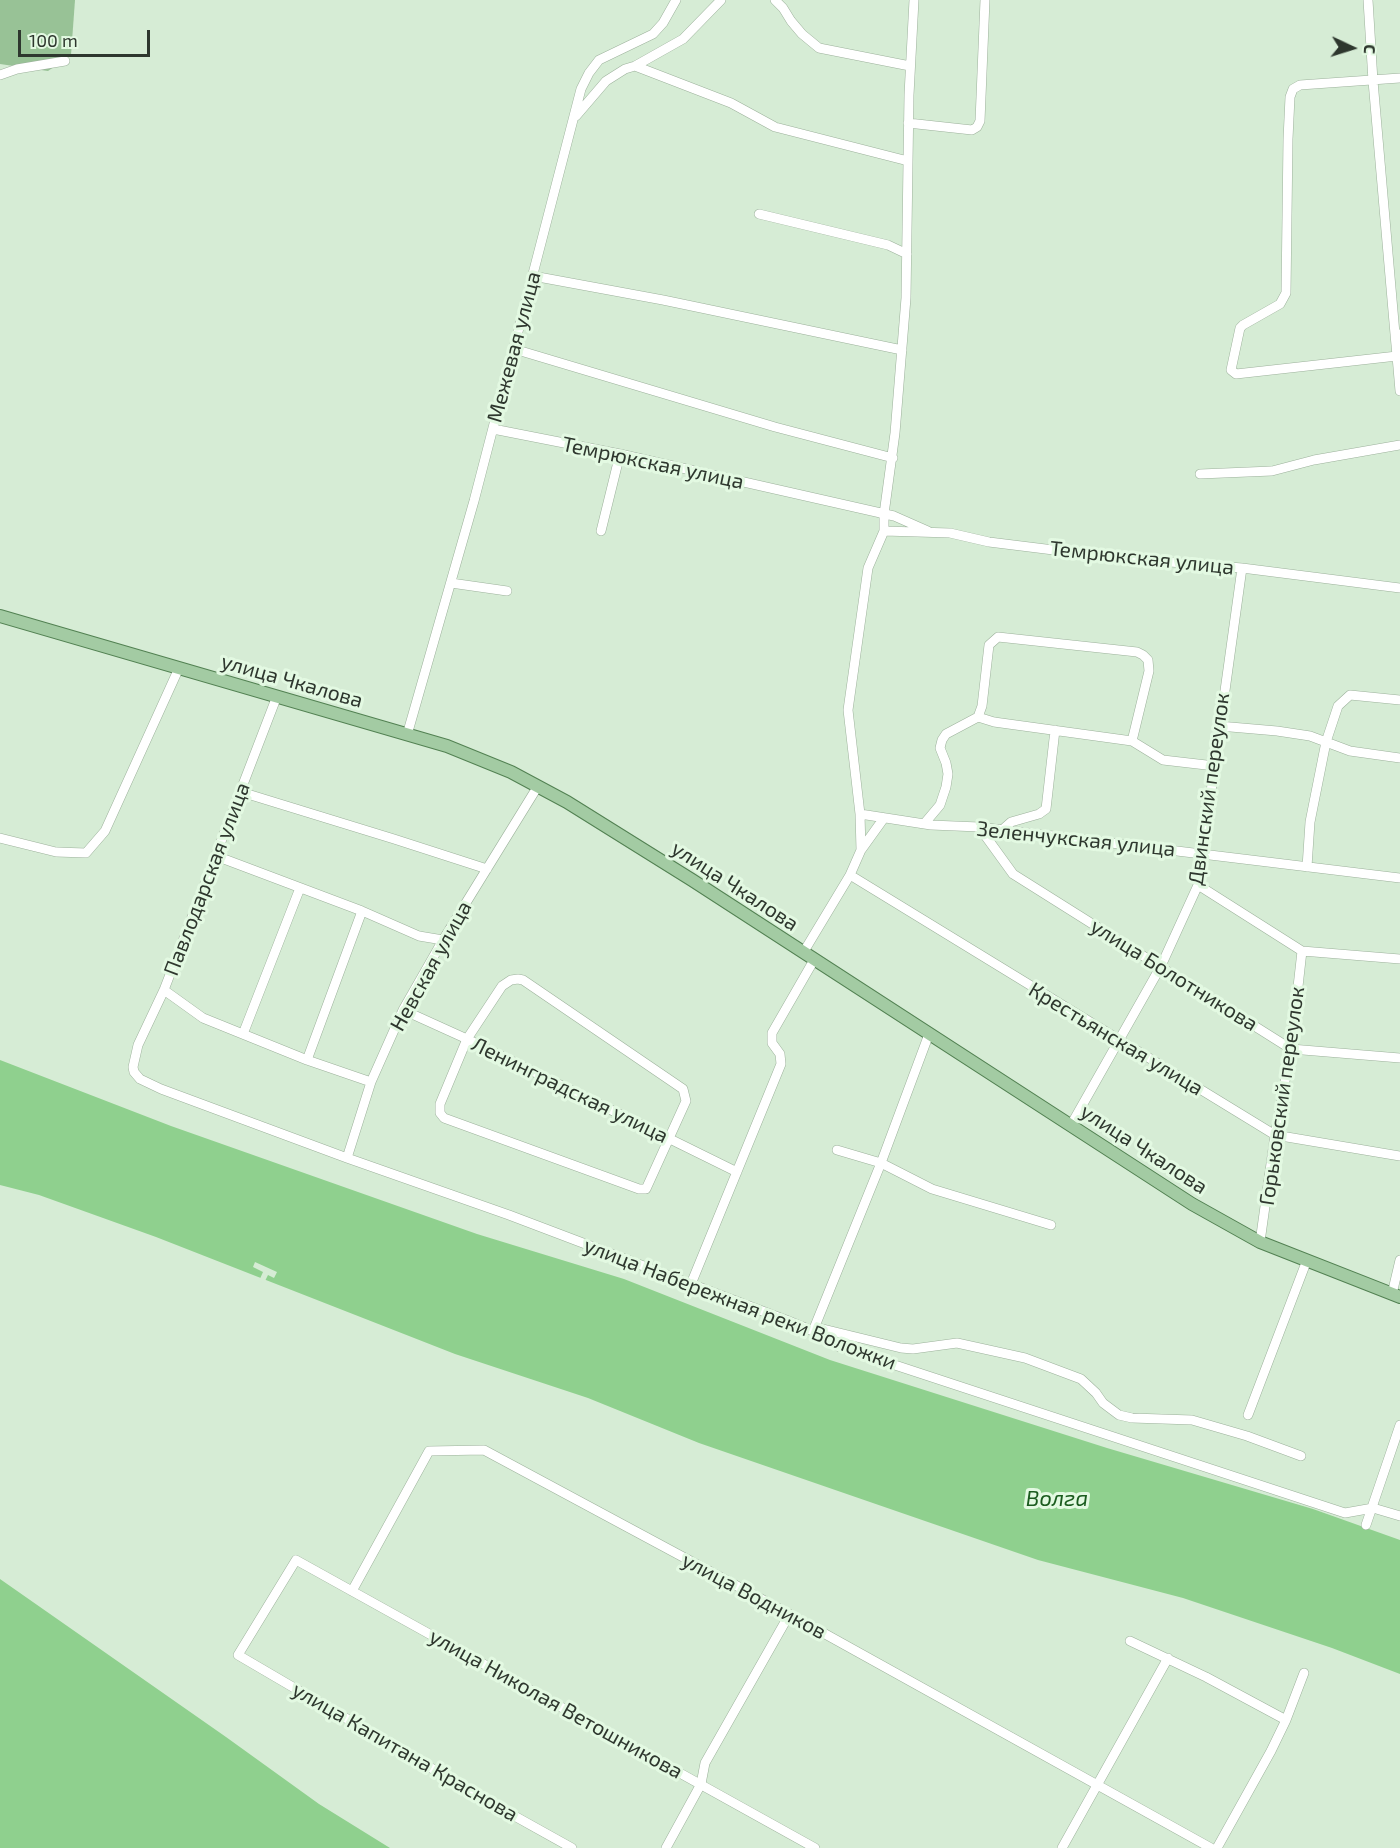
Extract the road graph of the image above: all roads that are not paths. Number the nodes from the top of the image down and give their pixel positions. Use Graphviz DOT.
graph roads {
  1 [pos="675,0"];
  2 [pos="721,0"];
  3 [pos="775,0"];
  4 [pos="914,0"];
  5 [pos="985,0"];
  6 [pos="1368,0"];
  7 [pos="65,61"];
  8 [pos="635,66"];
  9 [pos="910,66"];
  10 [pos="0,75"];
  11 [pos="1400,78"];
  12 [pos="1373,81"];
  13 [pos="573,120"];
  14 [pos="908,123"];
  15 [pos="908,161"];
  16 [pos="759,214"];
  17 [pos="907,254"];
  18 [pos="533,276"];
  19 [pos="1398,334"];
  20 [pos="514,349"];
  21 [pos="902,350"];
  22 [pos="1396,356"];
  23 [pos="1400,391"];
  24 [pos="493,429"];
  25 [pos="1400,445"];
  26 [pos="620,454"];
  27 [pos="893,458"];
  28 [pos="1200,474"];
  29 [pos="884,514"];
  30 [pos="601,531"];
  31 [pos="884,531"];
  32 [pos="933,533"];
  33 [pos="1242,568"];
  34 [pos="451,583"];
  35 [pos="1400,588"];
  36 [pos="507,591"];
  37 [pos="0,616"];
  38 [pos="179,668"];
  39 [pos="277,696"];
  40 [pos="1400,700"];
  41 [pos="978,717"];
  42 [pos="1219,726"];
  43 [pos="1055,730"];
  44 [pos="407,735"];
  45 [pos="1132,741"];
  46 [pos="1326,742"];
  47 [pos="1400,758"];
  48 [pos="1215,766"];
  49 [pos="538,786"];
  50 [pos="241,792"];
  51 [pos="860,814"];
  52 [pos="884,818"];
  53 [pos="924,824"];
  54 [pos="979,827"];
  55 [pos="1002,830"];
  56 [pos="0,838"];
  57 [pos="861,850"];
  58 [pos="1203,854"];
  59 [pos="216,856"];
  60 [pos="1307,867"];
  61 [pos="487,869"];
  62 [pos="850,875"];
  63 [pos="1400,878"];
  64 [pos="1198,885"];
  65 [pos="300,888"];
  66 [pos="362,911"];
  67 [pos="443,940"];
  68 [pos="1302,951"];
  69 [pos="808,956"];
  70 [pos="1400,959"];
  71 [pos="1161,966"];
  72 [pos="164,990"];
  73 [pos="403,1010"];
  74 [pos="243,1034"];
  75 [pos="929,1034"];
  76 [pos="466,1039"];
  77 [pos="1118,1040"];
  78 [pos="1291,1049"];
  79 [pos="1400,1058"];
  80 [pos="307,1060"];
  81 [pos="133,1061"];
  82 [pos="372,1082"];
  83 [pos="1071,1125"];
  84 [pos="1275,1135"];
  85 [pos="668,1139"];
  86 [pos="837,1150"];
  87 [pos="1400,1156"];
  88 [pos="347,1158"];
  89 [pos="881,1163"];
  90 [pos="737,1172"];
  91 [pos="1051,1224"];
  92 [pos="1260,1242"];
  93 [pos="1307,1260"];
  94 [pos="1400,1260"];
  95 [pos="691,1284"];
  96 [pos="1396,1295"];
  97 [pos="814,1329"];
  98 [pos="1248,1415"];
  99 [pos="1400,1425"];
  100 [pos="1397,1445"];
  101 [pos="1301,1456"];
  102 [pos="1372,1508"];
  103 [pos="1400,1516"];
  104 [pos="1366,1525"];
  105 [pos="352,1591"];
  106 [pos="789,1614"];
  107 [pos="1130,1641"];
  108 [pos="238,1655"];
  109 [pos="1168,1658"];
  110 [pos="1304,1673"];
  111 [pos="1286,1720"];
  112 [pos="701,1784"];
  113 [pos="1097,1785"];
  114 [pos="572,1848"];
  115 [pos="666,1848"];
  116 [pos="815,1848"];
  117 [pos="1062,1848"];
  118 [pos="1211,1848"];
  119 [pos="1217,1848"];
  1 -- 13 [label="street, Межевая улица"];
  2 -- 8 [label="street"];
  3 -- 9 [label="street"];
  4 -- 9 [label="street"];
  5 -- 14 [label="street"];
  6 -- 12 [label="street"];
  7 -- 10 [label="street"];
  8 -- 13 [label="street"];
  8 -- 15 [label="street"];
  9 -- 14 [label="street"];
  11 -- 12 [label="street"];
  12 -- 19 [label="street"];
  12 -- 22 [label="street"];
  13 -- 18 [label="street, Межевая улица"];
  14 -- 15 [label="street"];
  15 -- 17 [label="street"];
  16 -- 17 [label="street"];
  17 -- 21 [label="street"];
  18 -- 20 [label="street, Межевая улица"];
  18 -- 21 [label="street"];
  19 -- 22 [label="street"];
  20 -- 24 [label="street, Межевая улица"];
  20 -- 27 [label="street"];
  21 -- 27 [label="street"];
  22 -- 23 [label="street"];
  24 -- 26 [label="street, Темрюкская улица"];
  24 -- 34 [label="street, Межевая улица"];
  25 -- 28 [label="street"];
  26 -- 29 [label="street, Темрюкская улица"];
  26 -- 30 [label="street"];
  27 -- 29 [label="street"];
  29 -- 31 [label="street"];
  29 -- 32 [label="street, Темрюкская улица"];
  31 -- 32 [label="street, Темрюкская улица"];
  31 -- 51 [label="street"];
  32 -- 33 [label="street, Темрюкская улица"];
  33 -- 35 [label="street, Темрюкская улица"];
  33 -- 42 [label="street, Двинский переулок"];
  34 -- 36 [label="street"];
  34 -- 44 [label="street, Межевая улица"];
  37 -- 38 [label="main road, улица Чкалова"];
  38 -- 39 [label="main road, улица Чкалова"];
  38 -- 56 [label="street"];
  39 -- 44 [label="main road, улица Чкалова"];
  39 -- 50 [label="street, Павлодарская улица"];
  40 -- 46 [label="street"];
  41 -- 43 [label="street"];
  41 -- 45 [label="street"];
  41 -- 53 [label="street"];
  42 -- 46 [label="street"];
  42 -- 48 [label="street, Двинский переулок"];
  43 -- 45 [label="street"];
  43 -- 55 [label="street"];
  44 -- 49 [label="main road, улица Чкалова"];
  45 -- 48 [label="street"];
  46 -- 47 [label="street"];
  46 -- 60 [label="street"];
  48 -- 58 [label="street, Двинский переулок"];
  49 -- 61 [label="street, Невская улица"];
  49 -- 69 [label="main road, улица Чкалова"];
  50 -- 59 [label="street, Павлодарская улица"];
  50 -- 61 [label="street"];
  51 -- 52 [label="street, Зеленчукская улица"];
  51 -- 57 [label="street"];
  52 -- 53 [label="street, Зеленчукская улица"];
  52 -- 57 [label="street"];
  53 -- 54 [label="street, Зеленчукская улица"];
  54 -- 55 [label="street, Зеленчукская улица"];
  54 -- 71 [label="street, улица Болотникова"];
  55 -- 58 [label="street, Зеленчукская улица"];
  57 -- 62 [label="street"];
  58 -- 60 [label="street, Зеленчукская улица"];
  58 -- 64 [label="street, Двинский переулок"];
  59 -- 65 [label="street"];
  59 -- 72 [label="street, Павлодарская улица"];
  60 -- 63 [label="street, Зеленчукская улица"];
  61 -- 67 [label="street, Невская улица"];
  62 -- 69 [label="street"];
  62 -- 77 [label="street, Крестьянская улица"];
  64 -- 68 [label="street"];
  64 -- 71 [label="street, Двинский переулок"];
  65 -- 66 [label="street"];
  65 -- 74 [label="street"];
  66 -- 67 [label="street"];
  66 -- 80 [label="street"];
  67 -- 73 [label="street, Невская улица"];
  68 -- 70 [label="street"];
  68 -- 78 [label="street, Горьковский переулок"];
  69 -- 75 [label="main road, улица Чкалова"];
  69 -- 90 [label="street"];
  71 -- 77 [label="street, Двинский переулок"];
  71 -- 78 [label="street, улица Болотникова"];
  72 -- 74 [label="street"];
  72 -- 81 [label="street, Павлодарская улица"];
  73 -- 76 [label="street, Ленинградская улица"];
  73 -- 82 [label="street, Невская улица"];
  74 -- 80 [label="street"];
  75 -- 83 [label="main road, улица Чкалова"];
  75 -- 89 [label="street"];
  76 -- 85 [label="street, Ленинградская улица"];
  76 -- 85 [label="street"];
  76 -- 85 [label="street"];
  77 -- 83 [label="street, Двинский переулок"];
  77 -- 84 [label="street, Крестьянская улица"];
  78 -- 79 [label="street, улица Болотникова"];
  78 -- 84 [label="street, Горьковский переулок"];
  80 -- 82 [label="street"];
  81 -- 88 [label="street, улица Набережная реки Воложки"];
  82 -- 88 [label="street, Невская улица"];
  83 -- 92 [label="main road, улица Чкалова"];
  84 -- 87 [label="street, Крестьянская улица"];
  84 -- 92 [label="street, Горьковский переулок"];
  85 -- 90 [label="street, Ленинградская улица"];
  86 -- 89 [label="street"];
  88 -- 95 [label="street, улица Набережная реки Воложки"];
  89 -- 91 [label="street"];
  89 -- 97 [label="street"];
  90 -- 95 [label="street"];
  92 -- 93 [label="main road, улица Чкалова"];
  93 -- 96 [label="main road, улица Чкалова"];
  93 -- 98 [label="street"];
  94 -- 96 [label="street"];
  95 -- 97 [label="street, улица Набережная реки Воложки"];
  97 -- 101 [label="street"];
  97 -- 102 [label="street, улица Набережная реки Воложки"];
  99 -- 100 [label="street"];
  100 -- 102 [label="street"];
  102 -- 103 [label="street, улица Набережная реки Воложки"];
  102 -- 104 [label="street"];
  105 -- 106 [label="street, улица Водников"];
  105 -- 108 [label="street, улица Николая Ветошникова"];
  105 -- 112 [label="street, улица Николая Ветошникова"];
  106 -- 112 [label="street"];
  106 -- 113 [label="street, улица Водников"];
  107 -- 109 [label="street"];
  108 -- 114 [label="street, улица Капитана Краснова"];
  109 -- 111 [label="street"];
  109 -- 113 [label="street"];
  110 -- 111 [label="street"];
  111 -- 119 [label="street"];
  112 -- 115 [label="street"];
  112 -- 116 [label="street, улица Николая Ветошникова"];
  113 -- 117 [label="street"];
  113 -- 118 [label="street, улица Водников"];
}
